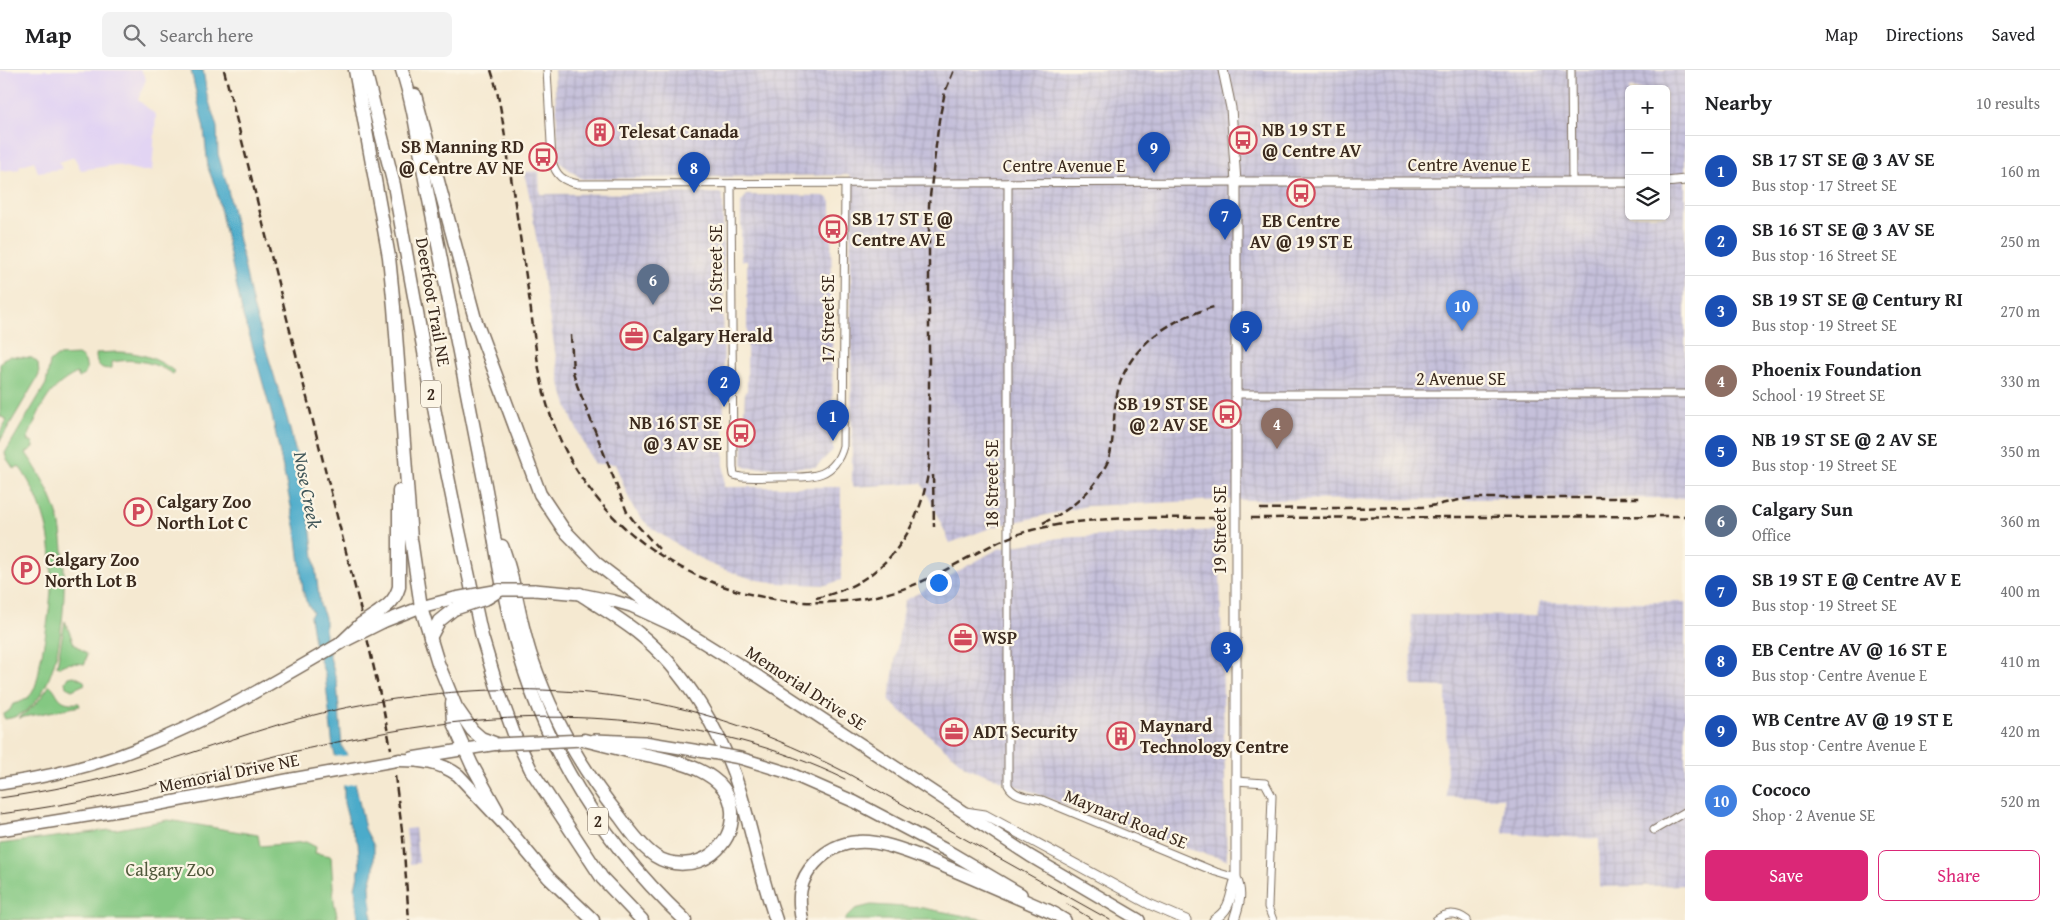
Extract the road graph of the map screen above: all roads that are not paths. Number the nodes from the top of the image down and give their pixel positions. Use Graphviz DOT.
graph roads {
  1 [pos="355,70"];
  2 [pos="365,70"];
  3 [pos="547,70"];
  4 [pos="1223,70"];
  5 [pos="1571,70"];
  6 [pos="403,73"];
  7 [pos="1685,180"];
  8 [pos="1572,181"];
  9 [pos="1236,182"];
  10 [pos="1625,182"];
  11 [pos="1670,182"];
  12 [pos="1008,183"];
  13 [pos="731,184"];
  14 [pos="845,184"];
  15 [pos="1685,185"];
  16 [pos="398,373"];
  17 [pos="1236,394"];
  18 [pos="1685,394"];
  19 [pos="841,454"];
  20 [pos="492,520"];
  21 [pos="500,590"];
  22 [pos="580,594"];
  23 [pos="454,603"];
  24 [pos="421,607"];
  25 [pos="381,617"];
  26 [pos="683,630"];
  27 [pos="430,638"];
  28 [pos="342,643"];
  29 [pos="452,698"];
  30 [pos="584,740"];
  31 [pos="497,744"];
  32 [pos="464,749"];
  33 [pos="399,760"];
  34 [pos="1236,780"];
  35 [pos="0,784"];
  36 [pos="1008,785"];
  37 [pos="965,812"];
  38 [pos="1685,812"];
  39 [pos="505,825"];
  40 [pos="0,830"];
  41 [pos="1654,830"];
  42 [pos="1236,878"];
  43 [pos="1060,917"];
  44 [pos="593,920"];
  45 [pos="642,920"];
  46 [pos="686,920"];
  47 [pos="776,920"];
  48 [pos="802,920"];
  49 [pos="1139,920"];
  50 [pos="1186,920"];
  51 [pos="1214,920"];
  52 [pos="1234,920"];
  53 [pos="1272,920"];
  54 [pos="1436,920"];
  55 [pos="1468,920"];
  1 -- 16 [label="highway"];
  2 -- 45 [label="highway, Deerfoot Trail NE / 2"];
  3 -- 13 [label="street, Centre Avenue E"];
  4 -- 9 [label="street, 19 Street SE"];
  5 -- 8 [label="street"];
  6 -- 20 [label="highway, Deerfoot Trail NE / 2"];
  6 -- 26 [label="highway"];
  7 -- 11 [label="street"];
  8 -- 9 [label="street, Centre Avenue E"];
  8 -- 10 [label="street, Centre Avenue E"];
  9 -- 12 [label="street, Centre Avenue E"];
  9 -- 17 [label="street, 19 Street SE"];
  11 -- 15 [label="street"];
  12 -- 14 [label="street, Centre Avenue E"];
  12 -- 36 [label="street, 18 Street SE"];
  13 -- 14 [label="street, Centre Avenue E"];
  13 -- 19 [label="street, 16 Street SE"];
  14 -- 19 [label="street, 17 Street SE"];
  16 -- 24 [label="highway"];
  16 -- 25 [label="highway"];
  17 -- 18 [label="street, 2 Avenue SE"];
  17 -- 34 [label="street, 19 Street SE"];
  20 -- 30 [label="highway"];
  20 -- 46 [label="highway, Deerfoot Trail NE / 2"];
  21 -- 22 [label="main road, Memorial Drive SE, bridge"];
  21 -- 23 [label="highway, bridge"];
  22 -- 26 [label="main road, Memorial Drive SE"];
  22 -- 47 [label="highway"];
  23 -- 24 [label="main road"];
  23 -- 27 [label="highway"];
  24 -- 25 [label="main road"];
  24 -- 27 [label="highway"];
  25 -- 28 [label="highway, bridge"];
  26 -- 37 [label="main road, Memorial Drive SE"];
  27 -- 29 [label="highway"];
  28 -- 35 [label="main road"];
  29 -- 31 [label="highway"];
  29 -- 32 [label="highway"];
  30 -- 31 [label="main road, bridge"];
  30 -- 43 [label="main road, bridge"];
  31 -- 32 [label="main road"];
  32 -- 33 [label="main road, Memorial Drive NE"];
  32 -- 39 [label="highway"];
  33 -- 39 [label="highway"];
  33 -- 40 [label="main road, Memorial Drive NE, bridge"];
  34 -- 42 [label="street, 19 Street SE"];
  34 -- 53 [label="street"];
  36 -- 42 [label="street, Maynard Road SE"];
  37 -- 49 [label="main road, Memorial Drive SE"];
  37 -- 50 [label="street"];
  38 -- 41 [label="street"];
  39 -- 44 [label="highway"];
  42 -- 51 [label="street"];
  42 -- 52 [label="street"];
  43 -- 48 [label="highway"];
  54 -- 55 [label="street"];
}
